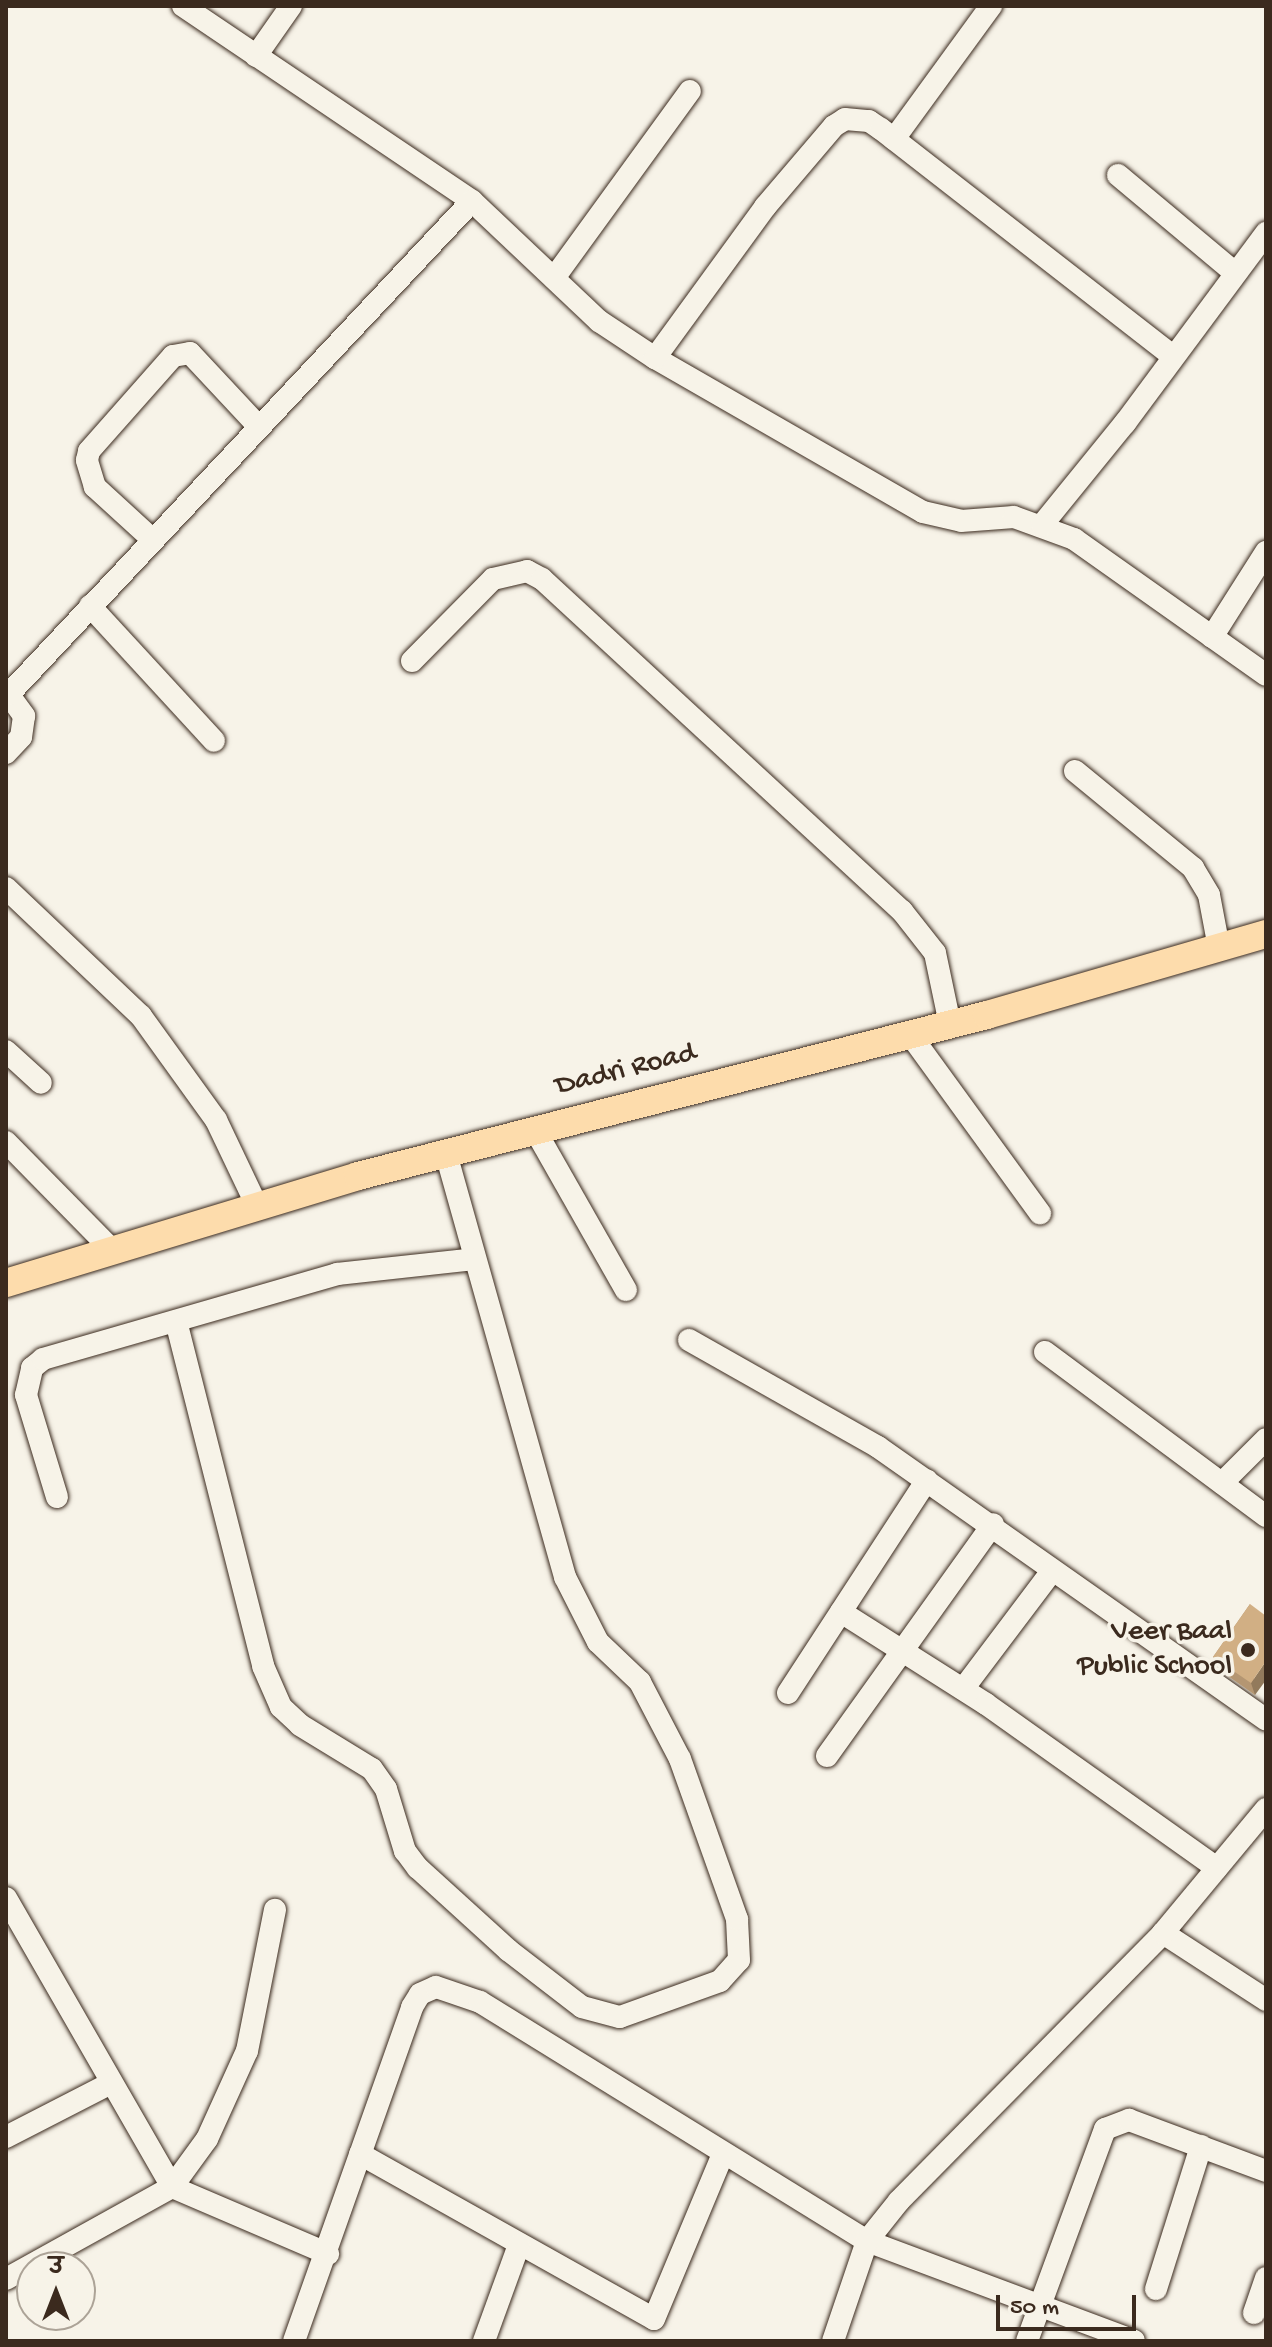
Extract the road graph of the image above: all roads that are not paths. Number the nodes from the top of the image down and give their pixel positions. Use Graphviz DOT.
graph roads {
  1 [pos="183,6"];
  2 [pos="291,6"];
  3 [pos="991,6"];
  4 [pos="256,56"];
  5 [pos="690,91"];
  6 [pos="894,139"];
  7 [pos="1118,175"];
  8 [pos="472,201"];
  9 [pos="1266,233"];
  10 [pos="1235,273"];
  11 [pos="554,278"];
  12 [pos="1173,356"];
  13 [pos="655,358"];
  14 [pos="259,427"];
  15 [pos="1042,525"];
  16 [pos="153,540"];
  17 [pos="1266,552"];
  18 [pos="90,606"];
  19 [pos="1212,637"];
  20 [pos="412,661"];
  21 [pos="1266,675"];
  22 [pos="7,692"];
  23 [pos="214,741"];
  24 [pos="6,753"];
  25 [pos="1075,771"];
  26 [pos="6,888"];
  27 [pos="1266,934"];
  28 [pos="1219,948"];
  29 [pos="950,1024"];
  30 [pos="909,1033"];
  31 [pos="6,1051"];
  32 [pos="41,1083"];
  33 [pos="535,1130"];
  34 [pos="6,1142"];
  35 [pos="446,1155"];
  36 [pos="258,1208"];
  37 [pos="1040,1213"];
  38 [pos="114,1252"];
  39 [pos="474,1259"];
  40 [pos="6,1283"];
  41 [pos="626,1290"];
  42 [pos="177,1325"];
  43 [pos="689,1340"];
  44 [pos="1045,1352"];
  45 [pos="1266,1439"];
  46 [pos="927,1480"];
  47 [pos="1222,1483"];
  48 [pos="57,1497"];
  49 [pos="1266,1516"];
  50 [pos="993,1524"];
  51 [pos="1052,1571"];
  52 [pos="841,1612"];
  53 [pos="901,1652"];
  54 [pos="963,1689"];
  55 [pos="788,1693"];
  56 [pos="1266,1720"];
  57 [pos="827,1756"];
  58 [pos="1266,1809"];
  59 [pos="1258,1834"];
  60 [pos="1217,1868"];
  61 [pos="6,1898"];
  62 [pos="275,1910"];
  63 [pos="1163,1933"];
  64 [pos="1266,2000"];
  65 [pos="109,2084"];
  66 [pos="7,2133"];
  67 [pos="1201,2146"];
  68 [pos="360,2154"];
  69 [pos="723,2154"];
  70 [pos="1266,2171"];
  71 [pos="172,2187"];
  72 [pos="867,2241"];
  73 [pos="519,2245"];
  74 [pos="328,2254"];
  75 [pos="1266,2278"];
  76 [pos="6,2279"];
  77 [pos="1156,2289"];
  78 [pos="1040,2307"];
  79 [pos="1254,2313"];
  80 [pos="654,2319"];
  81 [pos="294,2341"];
  82 [pos="484,2341"];
  83 [pos="646,2341"];
  84 [pos="833,2341"];
  85 [pos="1027,2341"];
  86 [pos="1134,2341"];
  1 -- 4 [label="street"];
  2 -- 4 [label="street"];
  3 -- 6 [label="street"];
  4 -- 8 [label="street"];
  5 -- 11 [label="street"];
  6 -- 12 [label="street"];
  6 -- 13 [label="street"];
  7 -- 10 [label="street"];
  8 -- 11 [label="street"];
  8 -- 14 [label="street"];
  9 -- 10 [label="street"];
  10 -- 12 [label="street"];
  11 -- 13 [label="street"];
  12 -- 15 [label="street"];
  13 -- 15 [label="street"];
  14 -- 16 [label="street"];
  14 -- 16 [label="street"];
  15 -- 19 [label="street"];
  16 -- 18 [label="street"];
  17 -- 19 [label="street"];
  18 -- 22 [label="street"];
  18 -- 23 [label="street"];
  19 -- 21 [label="street"];
  20 -- 29 [label="street"];
  22 -- 24 [label="street"];
  25 -- 28 [label="street"];
  26 -- 36 [label="street"];
  27 -- 28 [label="main road, Dadri Road"];
  28 -- 29 [label="main road, Dadri Road"];
  29 -- 30 [label="main road, Dadri Road"];
  30 -- 33 [label="main road, Dadri Road"];
  30 -- 37 [label="street"];
  31 -- 32 [label="street"];
  33 -- 35 [label="main road, Dadri Road"];
  33 -- 41 [label="street"];
  34 -- 38 [label="street"];
  35 -- 36 [label="main road, Dadri Road"];
  35 -- 39 [label="street"];
  36 -- 38 [label="main road, Dadri Road"];
  38 -- 40 [label="main road, Dadri Road"];
  39 -- 42 [label="street"];
  39 -- 42 [label="street"];
  42 -- 48 [label="street"];
  43 -- 46 [label="street"];
  44 -- 47 [label="street"];
  45 -- 47 [label="street"];
  46 -- 50 [label="street"];
  46 -- 52 [label="street"];
  47 -- 49 [label="street"];
  50 -- 51 [label="street"];
  50 -- 53 [label="street"];
  51 -- 54 [label="street"];
  51 -- 56 [label="street"];
  52 -- 53 [label="street"];
  52 -- 55 [label="street"];
  53 -- 54 [label="street"];
  53 -- 57 [label="street"];
  54 -- 60 [label="street"];
  58 -- 59 [label="street"];
  59 -- 60 [label="street"];
  60 -- 63 [label="street"];
  61 -- 65 [label="street"];
  62 -- 71 [label="street"];
  63 -- 64 [label="street"];
  63 -- 72 [label="street"];
  65 -- 66 [label="street"];
  65 -- 71 [label="street"];
  67 -- 70 [label="street"];
  67 -- 77 [label="street"];
  67 -- 78 [label="street"];
  68 -- 69 [label="street"];
  68 -- 73 [label="street"];
  68 -- 74 [label="street"];
  69 -- 72 [label="street"];
  69 -- 80 [label="street"];
  71 -- 74 [label="street"];
  71 -- 76 [label="street"];
  72 -- 78 [label="street"];
  72 -- 84 [label="street"];
  73 -- 80 [label="street"];
  73 -- 82 [label="street"];
  74 -- 81 [label="street"];
  75 -- 79 [label="street"];
  78 -- 85 [label="street"];
  78 -- 86 [label="street"];
  80 -- 83 [label="street"];
}
